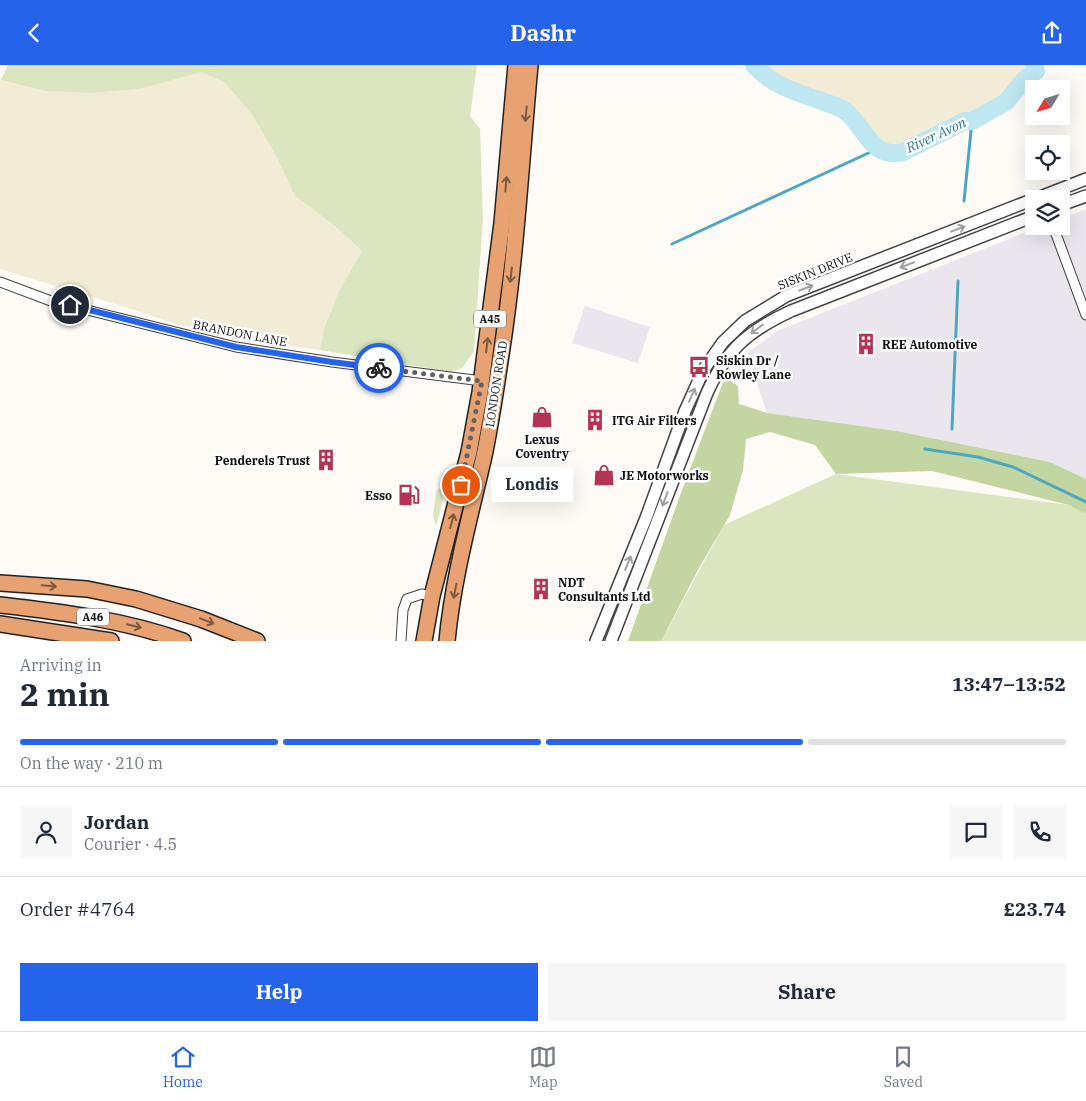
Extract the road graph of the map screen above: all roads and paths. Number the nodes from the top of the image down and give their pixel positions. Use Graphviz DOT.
graph roads {
  1 [pos="516,65"];
  2 [pos="530,65"];
  3 [pos="1086,179"];
  4 [pos="1057,190"];
  5 [pos="1086,196"];
  6 [pos="1070,202"];
  7 [pos="1025,203"];
  8 [pos="1025,220"];
  9 [pos="1056,235"];
  10 [pos="0,282"];
  11 [pos="1086,315"];
  12 [pos="482,381"];
  13 [pos="0,583"];
  14 [pos="432,596"];
  15 [pos="0,605"];
  16 [pos="0,624"];
  17 [pos="111,641"];
  18 [pos="183,641"];
  19 [pos="257,641"];
  20 [pos="402,641"];
  21 [pos="424,641"];
  22 [pos="447,641"];
  23 [pos="596,641"];
  24 [pos="611,641"];
  12 -- 1 [label="highway, LONDON ROAD / A45, one-way"];
  2 -- 22 [label="highway, LONDON ROAD / A45, one-way"];
  3 -- 4 [label="street, SISKIN DRIVE"];
  5 -- 6 [label="street"];
  23 -- 7 [label="street, SISKIN DRIVE, one-way"];
  8 -- 24 [label="street, one-way"];
  9 -- 11 [label="street"];
  10 -- 12 [label="street, BRANDON LANE"];
  14 -- 12 [label="highway, LONDON ROAD / A45, one-way"];
  13 -- 19 [label="highway, one-way"];
  14 -- 20 [label="street"];
  14 -- 21 [label="highway, LONDON ROAD / A45"];
  15 -- 18 [label="highway, A46, one-way"];
  16 -- 17 [label="highway, A46"];
}
